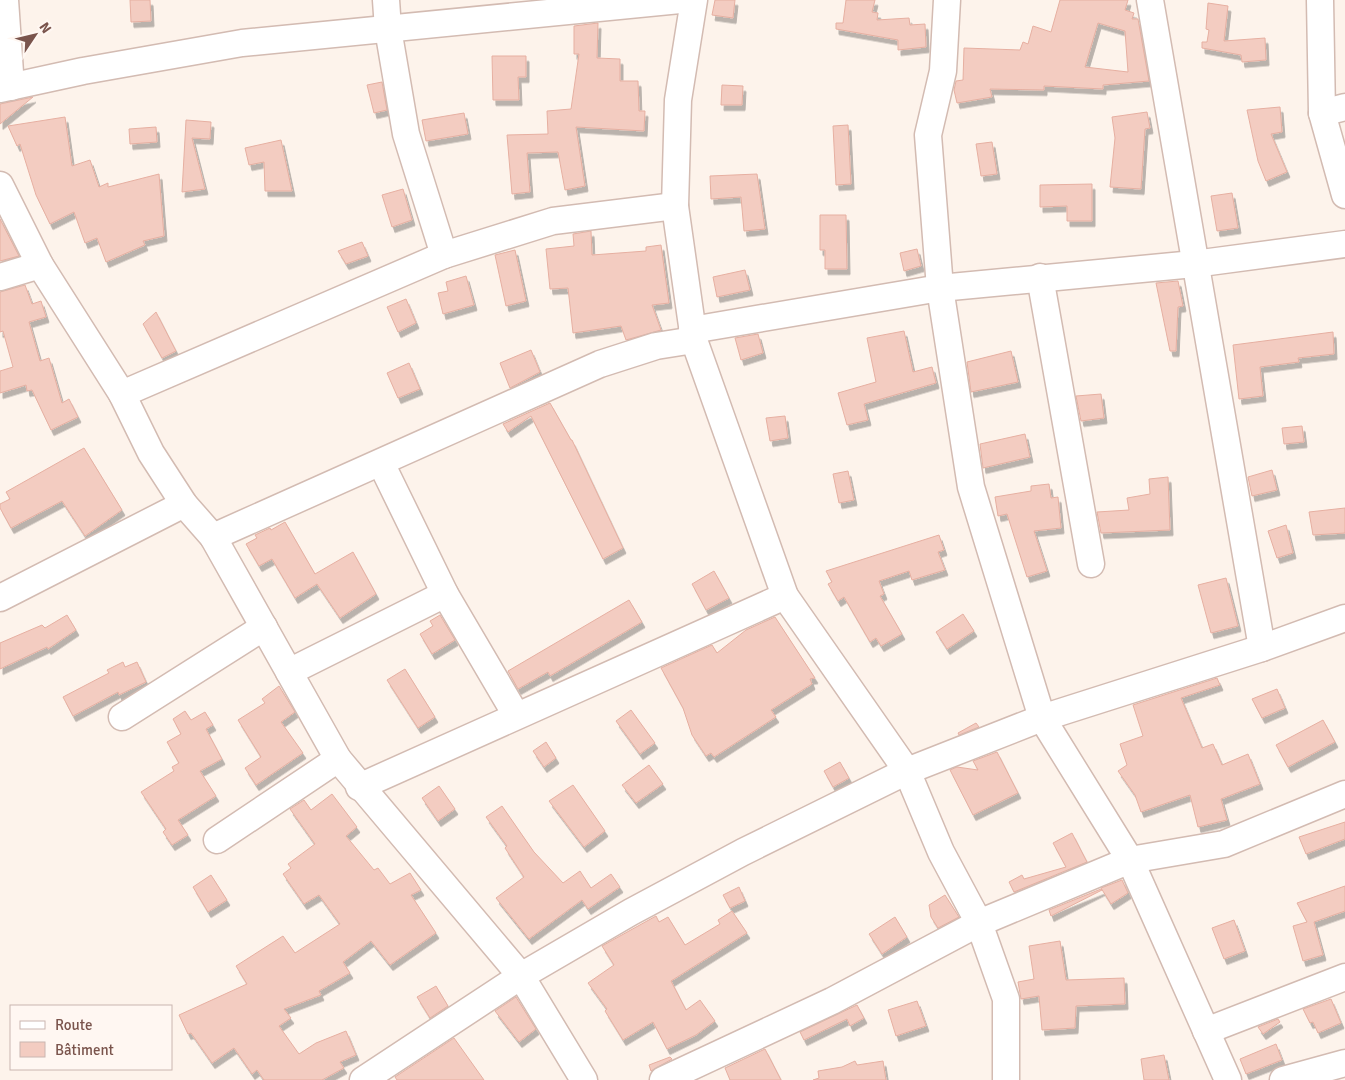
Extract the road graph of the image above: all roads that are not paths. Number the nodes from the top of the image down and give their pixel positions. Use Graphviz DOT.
graph roads {
  1 [pos="5,0"];
  2 [pos="386,0"];
  3 [pos="680,0"];
  4 [pos="694,0"];
  5 [pos="947,0"];
  6 [pos="1150,0"];
  7 [pos="1320,0"];
  8 [pos="388,29"];
  9 [pos="5,88"];
  10 [pos="1333,110"];
  11 [pos="0,185"];
  12 [pos="1345,195"];
  13 [pos="676,206"];
  14 [pos="1345,244"];
  15 [pos="444,255"];
  16 [pos="1194,264"];
  17 [pos="40,265"];
  18 [pos="0,277"];
  19 [pos="1040,278"];
  20 [pos="940,288"];
  21 [pos="693,335"];
  22 [pos="122,394"];
  23 [pos="381,463"];
  24 [pos="184,504"];
  25 [pos="213,537"];
  26 [pos="1091,564"];
  27 [pos="445,594"];
  28 [pos="785,596"];
  29 [pos="0,598"];
  30 [pos="1345,618"];
  31 [pos="264,627"];
  32 [pos="1262,648"];
  33 [pos="289,672"];
  34 [pos="516,715"];
  35 [pos="122,717"];
  36 [pos="1042,718"];
  37 [pos="338,759"];
  38 [pos="907,771"];
  39 [pos="359,787"];
  40 [pos="1345,794"];
  41 [pos="217,840"];
  42 [pos="1130,860"];
  43 [pos="979,923"];
  44 [pos="521,976"];
  45 [pos="1345,977"];
  46 [pos="1206,1031"];
  47 [pos="1345,1063"];
  48 [pos="363,1080"];
  49 [pos="584,1080"];
  50 [pos="663,1080"];
  51 [pos="1006,1080"];
  52 [pos="1228,1080"];
  53 [pos="1283,1080"];
  1 -- 9 [label="street"];
  2 -- 8 [label="street"];
  3 -- 8 [label="street"];
  4 -- 13 [label="street"];
  5 -- 20 [label="street"];
  6 -- 16 [label="street"];
  7 -- 10 [label="street"];
  8 -- 9 [label="street"];
  8 -- 15 [label="street"];
  10 -- 12 [label="street"];
  11 -- 17 [label="street"];
  13 -- 15 [label="street"];
  13 -- 21 [label="street"];
  14 -- 16 [label="street"];
  15 -- 22 [label="street"];
  16 -- 19 [label="street"];
  16 -- 32 [label="street"];
  17 -- 18 [label="street"];
  17 -- 22 [label="street"];
  19 -- 20 [label="street"];
  19 -- 26 [label="street"];
  20 -- 21 [label="street"];
  20 -- 36 [label="street"];
  21 -- 23 [label="street"];
  21 -- 28 [label="street"];
  22 -- 24 [label="street"];
  23 -- 25 [label="street"];
  23 -- 27 [label="street"];
  24 -- 25 [label="street"];
  24 -- 29 [label="street"];
  25 -- 31 [label="street"];
  27 -- 33 [label="street"];
  27 -- 34 [label="street"];
  28 -- 34 [label="street"];
  28 -- 38 [label="street"];
  30 -- 32 [label="street"];
  31 -- 33 [label="street"];
  31 -- 35 [label="street"];
  32 -- 36 [label="street"];
  33 -- 37 [label="street"];
  34 -- 39 [label="street"];
  36 -- 38 [label="street"];
  36 -- 42 [label="street"];
  37 -- 39 [label="street"];
  37 -- 41 [label="street"];
  38 -- 43 [label="street"];
  38 -- 44 [label="street"];
  39 -- 44 [label="street"];
  40 -- 42 [label="street"];
  42 -- 43 [label="street"];
  42 -- 46 [label="street"];
  43 -- 50 [label="street"];
  43 -- 51 [label="street"];
  44 -- 48 [label="street"];
  44 -- 49 [label="street"];
  45 -- 46 [label="street"];
  46 -- 52 [label="street"];
  47 -- 53 [label="street"];
}
